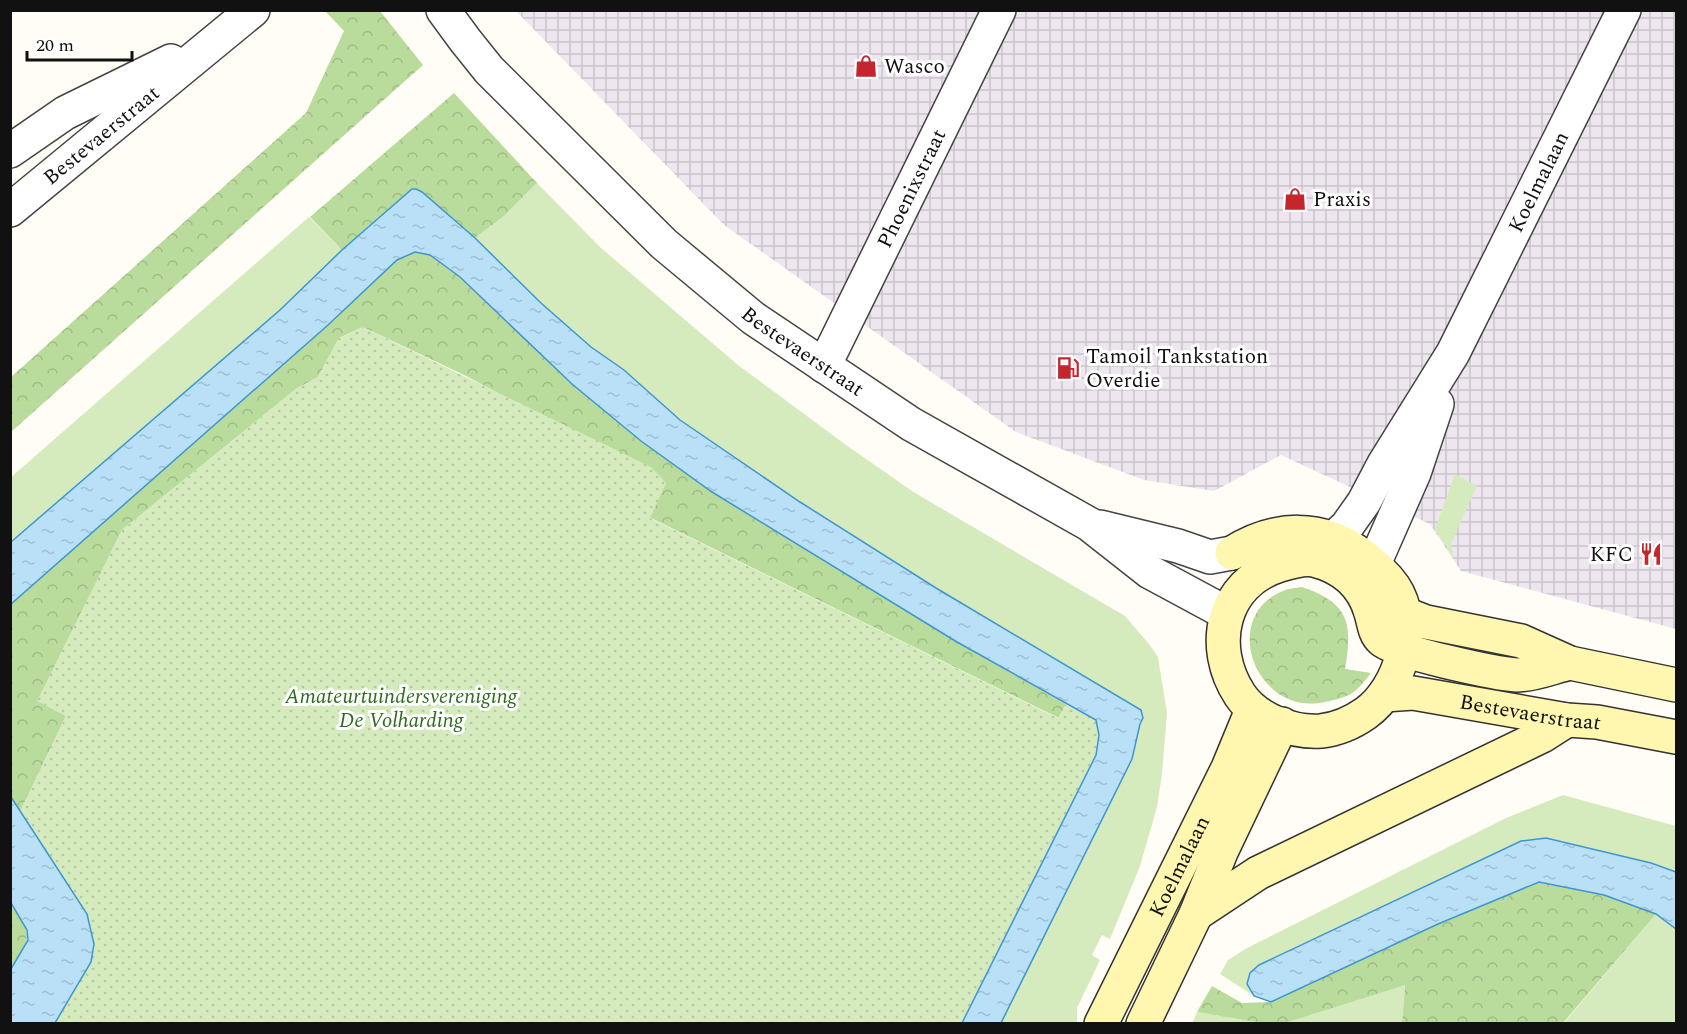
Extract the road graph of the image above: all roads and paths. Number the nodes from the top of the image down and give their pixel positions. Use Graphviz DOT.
graph roads {
  1 [pos="253,10"];
  2 [pos="443,10"];
  3 [pos="999,10"];
  4 [pos="1624,10"];
  5 [pos="221,36"];
  6 [pos="10,151"];
  7 [pos="10,210"];
  8 [pos="1454,353"];
  9 [pos="824,366"];
  10 [pos="1089,524"];
  11 [pos="1334,538"];
  12 [pos="1310,559"];
  13 [pos="1374,564"];
  14 [pos="1226,613"];
  15 [pos="1403,613"];
  16 [pos="1404,651"];
  17 [pos="1570,663"];
  18 [pos="1677,685"];
  19 [pos="1384,695"];
  20 [pos="1252,710"];
  21 [pos="1567,720"];
  22 [pos="1282,724"];
  23 [pos="1677,737"];
  24 [pos="1196,914"];
  25 [pos="1101,1023"];
  26 [pos="1143,1023"];
  1 -- 5 [label="street, Bestevaerstraat"];
  2 -- 9 [label="street, Bestevaerstraat"];
  3 -- 9 [label="street, Phoenixstraat"];
  4 -- 8 [label="street, Koelmalaan"];
  5 -- 6 [label="street, Bestevaerstraat"];
  5 -- 7 [label="street, Bestevaerstraat"];
  8 -- 11 [label="street, Koelmalaan"];
  8 -- 13 [label="street, Koelmalaan"];
  9 -- 10 [label="street, Bestevaerstraat"];
  10 -- 11 [label="street"];
  10 -- 14 [label="street, Bestevaerstraat"];
  11 -- 12 [label="street"];
  11 -- 13 [label="street"];
  12 -- 14 [label="street"];
  12 -- 16 [label="street"];
  13 -- 15 [label="street"];
  14 -- 20 [label="street"];
  15 -- 16 [label="street"];
  15 -- 17 [label="street, Bestevaerstraat"];
  16 -- 17 [label="street, Bestevaerstraat"];
  16 -- 19 [label="street"];
  17 -- 18 [label="street, Bestevaerstraat"];
  19 -- 21 [label="street, Bestevaerstraat"];
  19 -- 22 [label="street"];
  20 -- 22 [label="street"];
  20 -- 25 [label="street, Koelmalaan"];
  21 -- 23 [label="street, Bestevaerstraat"];
  21 -- 24 [label="street"];
  22 -- 24 [label="street, Koelmalaan"];
  24 -- 26 [label="street, Koelmalaan"];
}
